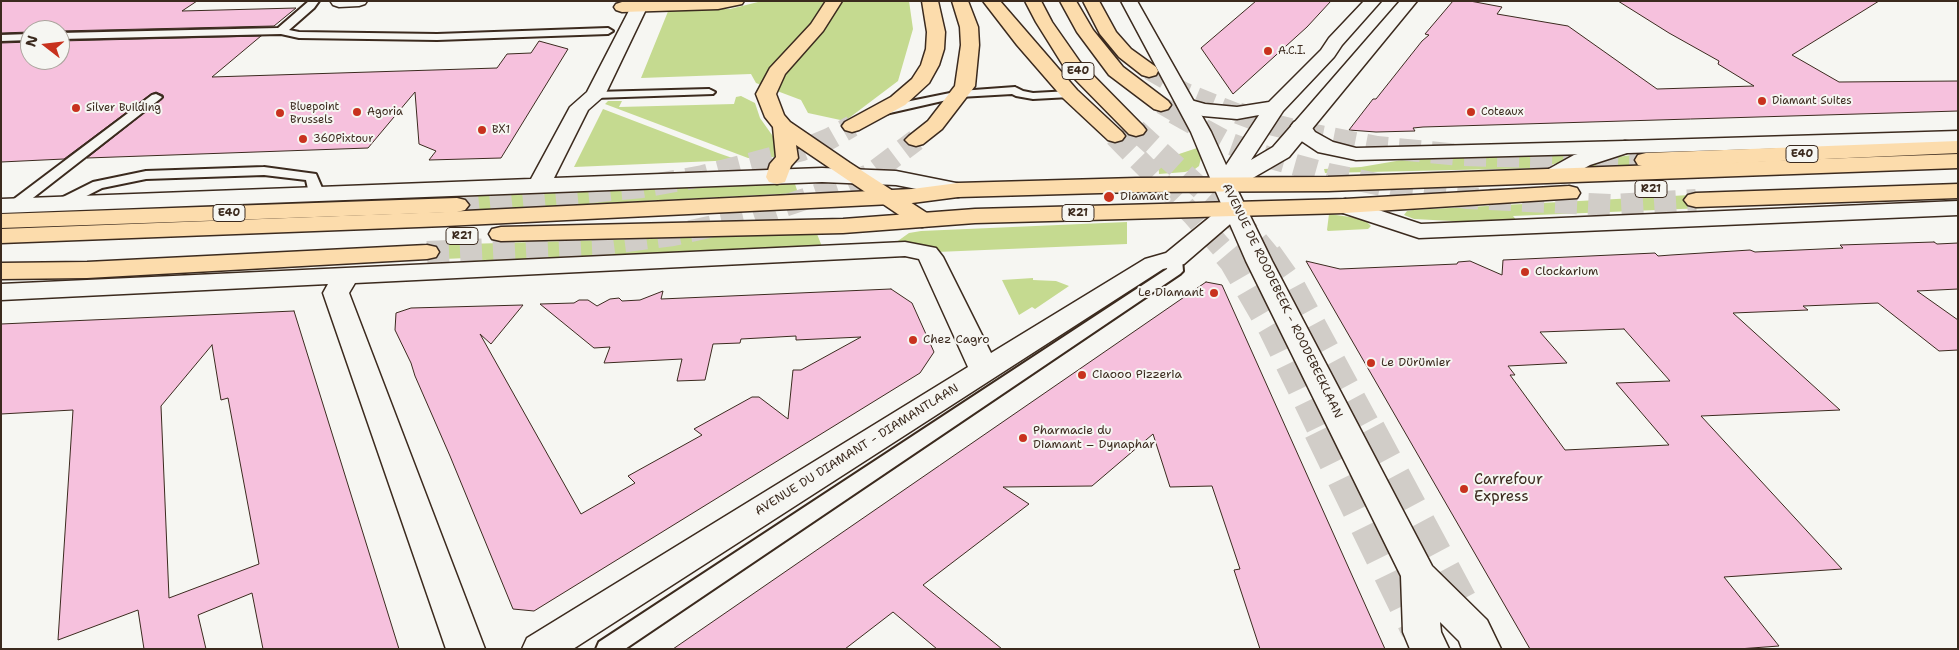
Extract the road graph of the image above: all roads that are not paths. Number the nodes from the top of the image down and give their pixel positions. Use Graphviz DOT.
graph roads {
  1 [pos="314,1"];
  2 [pos="358,1"];
  3 [pos="736,1"];
  4 [pos="834,1"];
  5 [pos="930,1"];
  6 [pos="960,1"];
  7 [pos="991,1"];
  8 [pos="1033,1"];
  9 [pos="1068,1"];
  10 [pos="1091,1"];
  11 [pos="1129,1"];
  12 [pos="1373,1"];
  13 [pos="1409,1"];
  14 [pos="339,2"];
  15 [pos="642,3"];
  16 [pos="615,24"];
  17 [pos="280,31"];
  18 [pos="70,36"];
  19 [pos="20,37"];
  20 [pos="1,38"];
  21 [pos="1149,71"];
  22 [pos="578,86"];
  23 [pos="709,92"];
  24 [pos="960,94"];
  25 [pos="1070,94"];
  26 [pos="156,97"];
  27 [pos="588,101"];
  28 [pos="1161,105"];
  29 [pos="1186,105"];
  30 [pos="1275,107"];
  31 [pos="880,111"];
  32 [pos="783,126"];
  33 [pos="852,126"];
  34 [pos="1301,126"];
  35 [pos="1136,130"];
  36 [pos="1115,136"];
  37 [pos="1958,137"];
  38 [pos="916,140"];
  39 [pos="1625,147"];
  40 [pos="1958,147"];
  41 [pos="1646,160"];
  42 [pos="1958,161"];
  43 [pos="853,174"];
  44 [pos="1555,175"];
  45 [pos="1958,176"];
  46 [pos="777,177"];
  47 [pos="1224,185"];
  48 [pos="539,186"];
  49 [pos="958,190"];
  50 [pos="1958,191"];
  51 [pos="889,197"];
  52 [pos="1696,200"];
  53 [pos="457,205"];
  54 [pos="1345,206"];
  55 [pos="1234,208"];
  56 [pos="1958,208"];
  57 [pos="6,211"];
  58 [pos="922,220"];
  59 [pos="1,236"];
  60 [pos="427,252"];
  61 [pos="1,253"];
  62 [pos="1176,259"];
  63 [pos="1,271"];
  64 [pos="347,275"];
  65 [pos="1,292"];
  66 [pos="984,370"];
  67 [pos="1419,576"];
  68 [pos="466,649"];
  69 [pos="541,649"];
  70 [pos="607,649"];
  71 [pos="1430,649"];
  72 [pos="1482,649"];
  1 -- 17 [label="lane"];
  2 -- 14 [label="street"];
  3 -- 15 [label="main road"];
  4 -- 32 [label="main road"];
  5 -- 31 [label="main road"];
  6 -- 24 [label="main road"];
  7 -- 25 [label="main road, E40"];
  8 -- 35 [label="main road, E40"];
  9 -- 28 [label="main road, E40"];
  10 -- 21 [label="main road"];
  11 -- 29 [label="street, AVENUE DE ROODEBEEK - ROODEBEEKLAAN"];
  12 -- 30 [label="street"];
  13 -- 34 [label="street"];
  15 -- 16 [label="street"];
  15 -- 16 [label="main road"];
  16 -- 17 [label="lane"];
  16 -- 27 [label="street"];
  17 -- 18 [label="lane"];
  19 -- 20 [label="lane"];
  22 -- 27 [label="street"];
  23 -- 27 [label="lane"];
  24 -- 25 [label="lane"];
  24 -- 31 [label="lane"];
  24 -- 38 [label="main road"];
  25 -- 36 [label="main road, E40"];
  26 -- 57 [label="lane"];
  27 -- 48 [label="street"];
  29 -- 30 [label="street"];
  29 -- 47 [label="street, AVENUE DE ROODEBEEK - ROODEBEEKLAAN"];
  30 -- 47 [label="street"];
  31 -- 33 [label="main road"];
  32 -- 43 [label="main road"];
  32 -- 46 [label="main road"];
  34 -- 39 [label="street"];
  34 -- 47 [label="street"];
  37 -- 39 [label="street"];
  39 -- 44 [label="street"];
  40 -- 41 [label="main road, E40"];
  42 -- 44 [label="main road, R21"];
  43 -- 46 [label="street"];
  43 -- 49 [label="street"];
  43 -- 51 [label="main road"];
  44 -- 47 [label="main road, R21"];
  45 -- 54 [label="main road, R21"];
  46 -- 48 [label="street"];
  47 -- 49 [label="main road, R21"];
  47 -- 55 [label="street, AVENUE DE ROODEBEEK - ROODEBEEKLAAN"];
  48 -- 57 [label="street"];
  49 -- 51 [label="main road, R21"];
  50 -- 52 [label="main road"];
  51 -- 58 [label="main road"];
  51 -- 59 [label="main road, R21"];
  53 -- 57 [label="main road, E40"];
  54 -- 55 [label="main road, R21"];
  54 -- 56 [label="street"];
  55 -- 58 [label="main road, R21"];
  55 -- 62 [label="street, AVENUE DU DIAMANT - DIAMANTLAAN"];
  55 -- 67 [label="street, AVENUE DE ROODEBEEK - ROODEBEEKLAAN"];
  58 -- 61 [label="main road, R21"];
  60 -- 63 [label="main road"];
  62 -- 66 [label="street, AVENUE DU DIAMANT - DIAMANTLAAN"];
  62 -- 70 [label="lane, AVENUE DU DIAMANT - DIAMANTLAAN"];
  64 -- 65 [label="street"];
  64 -- 66 [label="street"];
  64 -- 68 [label="street"];
  66 -- 69 [label="street, AVENUE DU DIAMANT - DIAMANTLAAN"];
  67 -- 71 [label="street, AVENUE DE ROODEBEEK - ROODEBEEKLAAN"];
  67 -- 72 [label="street, AVENUE DE ROODEBEEK - ROODEBEEKLAAN"];
}
